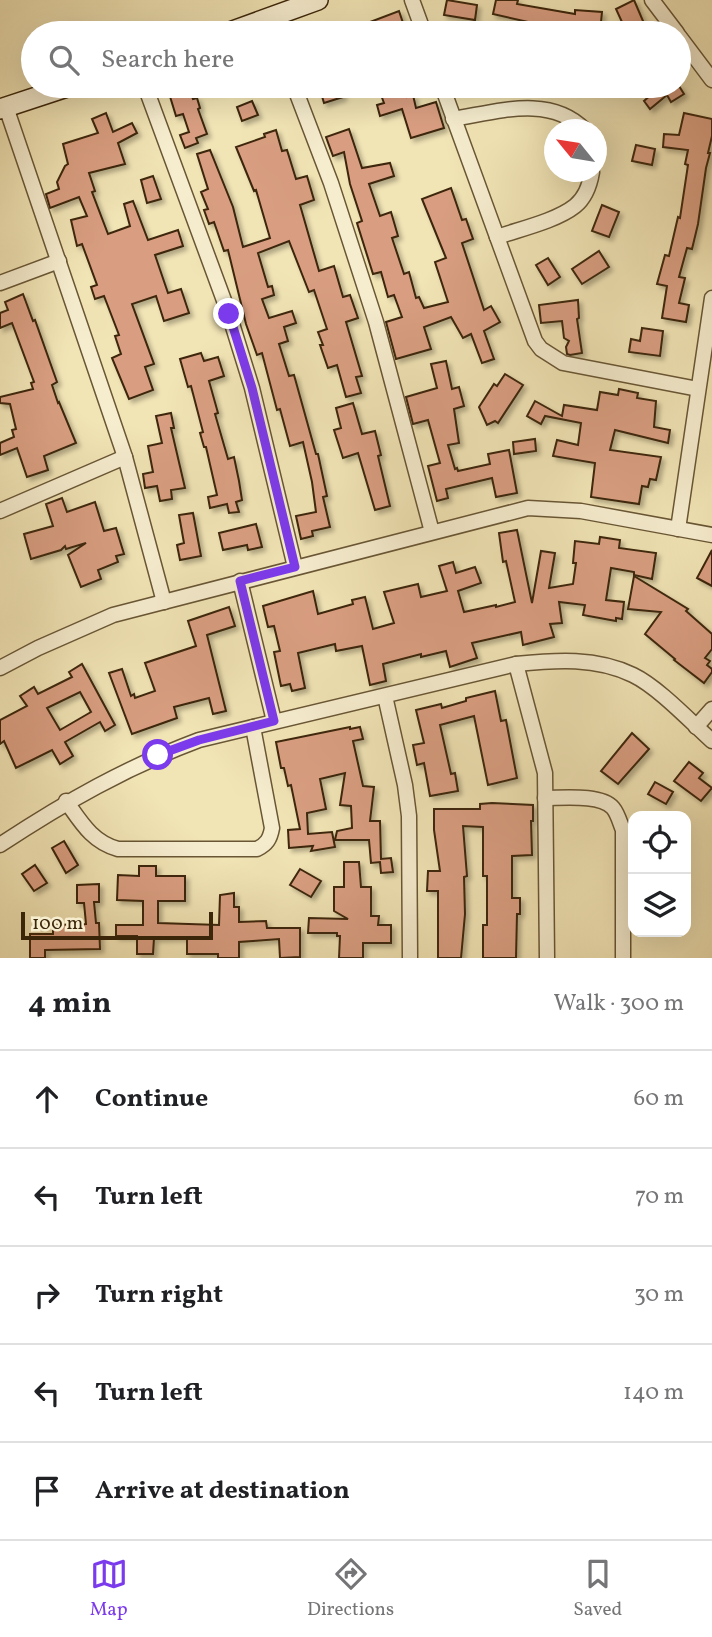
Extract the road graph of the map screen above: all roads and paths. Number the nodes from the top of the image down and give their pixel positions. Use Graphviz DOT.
graph roads {
  1 [pos="318,0"];
  2 [pos="412,0"];
  3 [pos="652,0"];
  4 [pos="281,21"];
  5 [pos="420,21"];
  6 [pos="668,21"];
  7 [pos="691,52"];
  8 [pos="712,80"];
  9 [pos="33,98"];
  10 [pos="149,98"];
  11 [pos="299,98"];
  12 [pos="446,98"];
  13 [pos="3,108"];
  14 [pos="453,119"];
  15 [pos="575,119"];
  16 [pos="589,182"];
  17 [pos="497,237"];
  18 [pos="59,261"];
  19 [pos="0,283"];
  20 [pos="712,298"];
  21 [pos="711,317"];
  22 [pos="698,389"];
  23 [pos="125,457"];
  24 [pos="0,511"];
  25 [pos="678,529"];
  26 [pos="432,532"];
  27 [pos="712,535"];
  28 [pos="295,567"];
  29 [pos="240,581"];
  30 [pos="164,602"];
  31 [pos="516,664"];
  32 [pos="0,668"];
  33 [pos="385,696"];
  34 [pos="712,709"];
  35 [pos="274,721"];
  36 [pos="253,727"];
  37 [pos="696,727"];
  38 [pos="712,741"];
  39 [pos="545,798"];
  40 [pos="66,802"];
  41 [pos="0,845"];
  42 [pos="410,958"];
  43 [pos="547,958"];
  44 [pos="623,958"];
  1 -- 4 [label="street"];
  2 -- 5 [label="street"];
  3 -- 6 [label="street"];
  7 -- 8 [label="street"];
  9 -- 13 [label="street"];
  10 -- 28 [label="street"];
  11 -- 26 [label="street"];
  12 -- 14 [label="street"];
  13 -- 18 [label="street"];
  14 -- 15 [label="street"];
  14 -- 17 [label="street"];
  16 -- 17 [label="street"];
  17 -- 22 [label="street"];
  18 -- 19 [label="street"];
  18 -- 23 [label="street"];
  20 -- 21 [label="street"];
  21 -- 22 [label="street"];
  22 -- 25 [label="street"];
  23 -- 24 [label="street"];
  23 -- 30 [label="street"];
  25 -- 26 [label="street"];
  25 -- 27 [label="street"];
  26 -- 28 [label="street"];
  28 -- 29 [label="street"];
  29 -- 30 [label="street"];
  29 -- 35 [label="street"];
  30 -- 32 [label="street"];
  31 -- 33 [label="street"];
  31 -- 37 [label="street"];
  31 -- 39 [label="street"];
  33 -- 35 [label="street"];
  33 -- 42 [label="street"];
  34 -- 37 [label="street"];
  35 -- 36 [label="street"];
  36 -- 40 [label="street"];
  36 -- 40 [label="street"];
  37 -- 38 [label="street"];
  39 -- 43 [label="street"];
  39 -- 44 [label="street"];
  40 -- 41 [label="street"];
}
